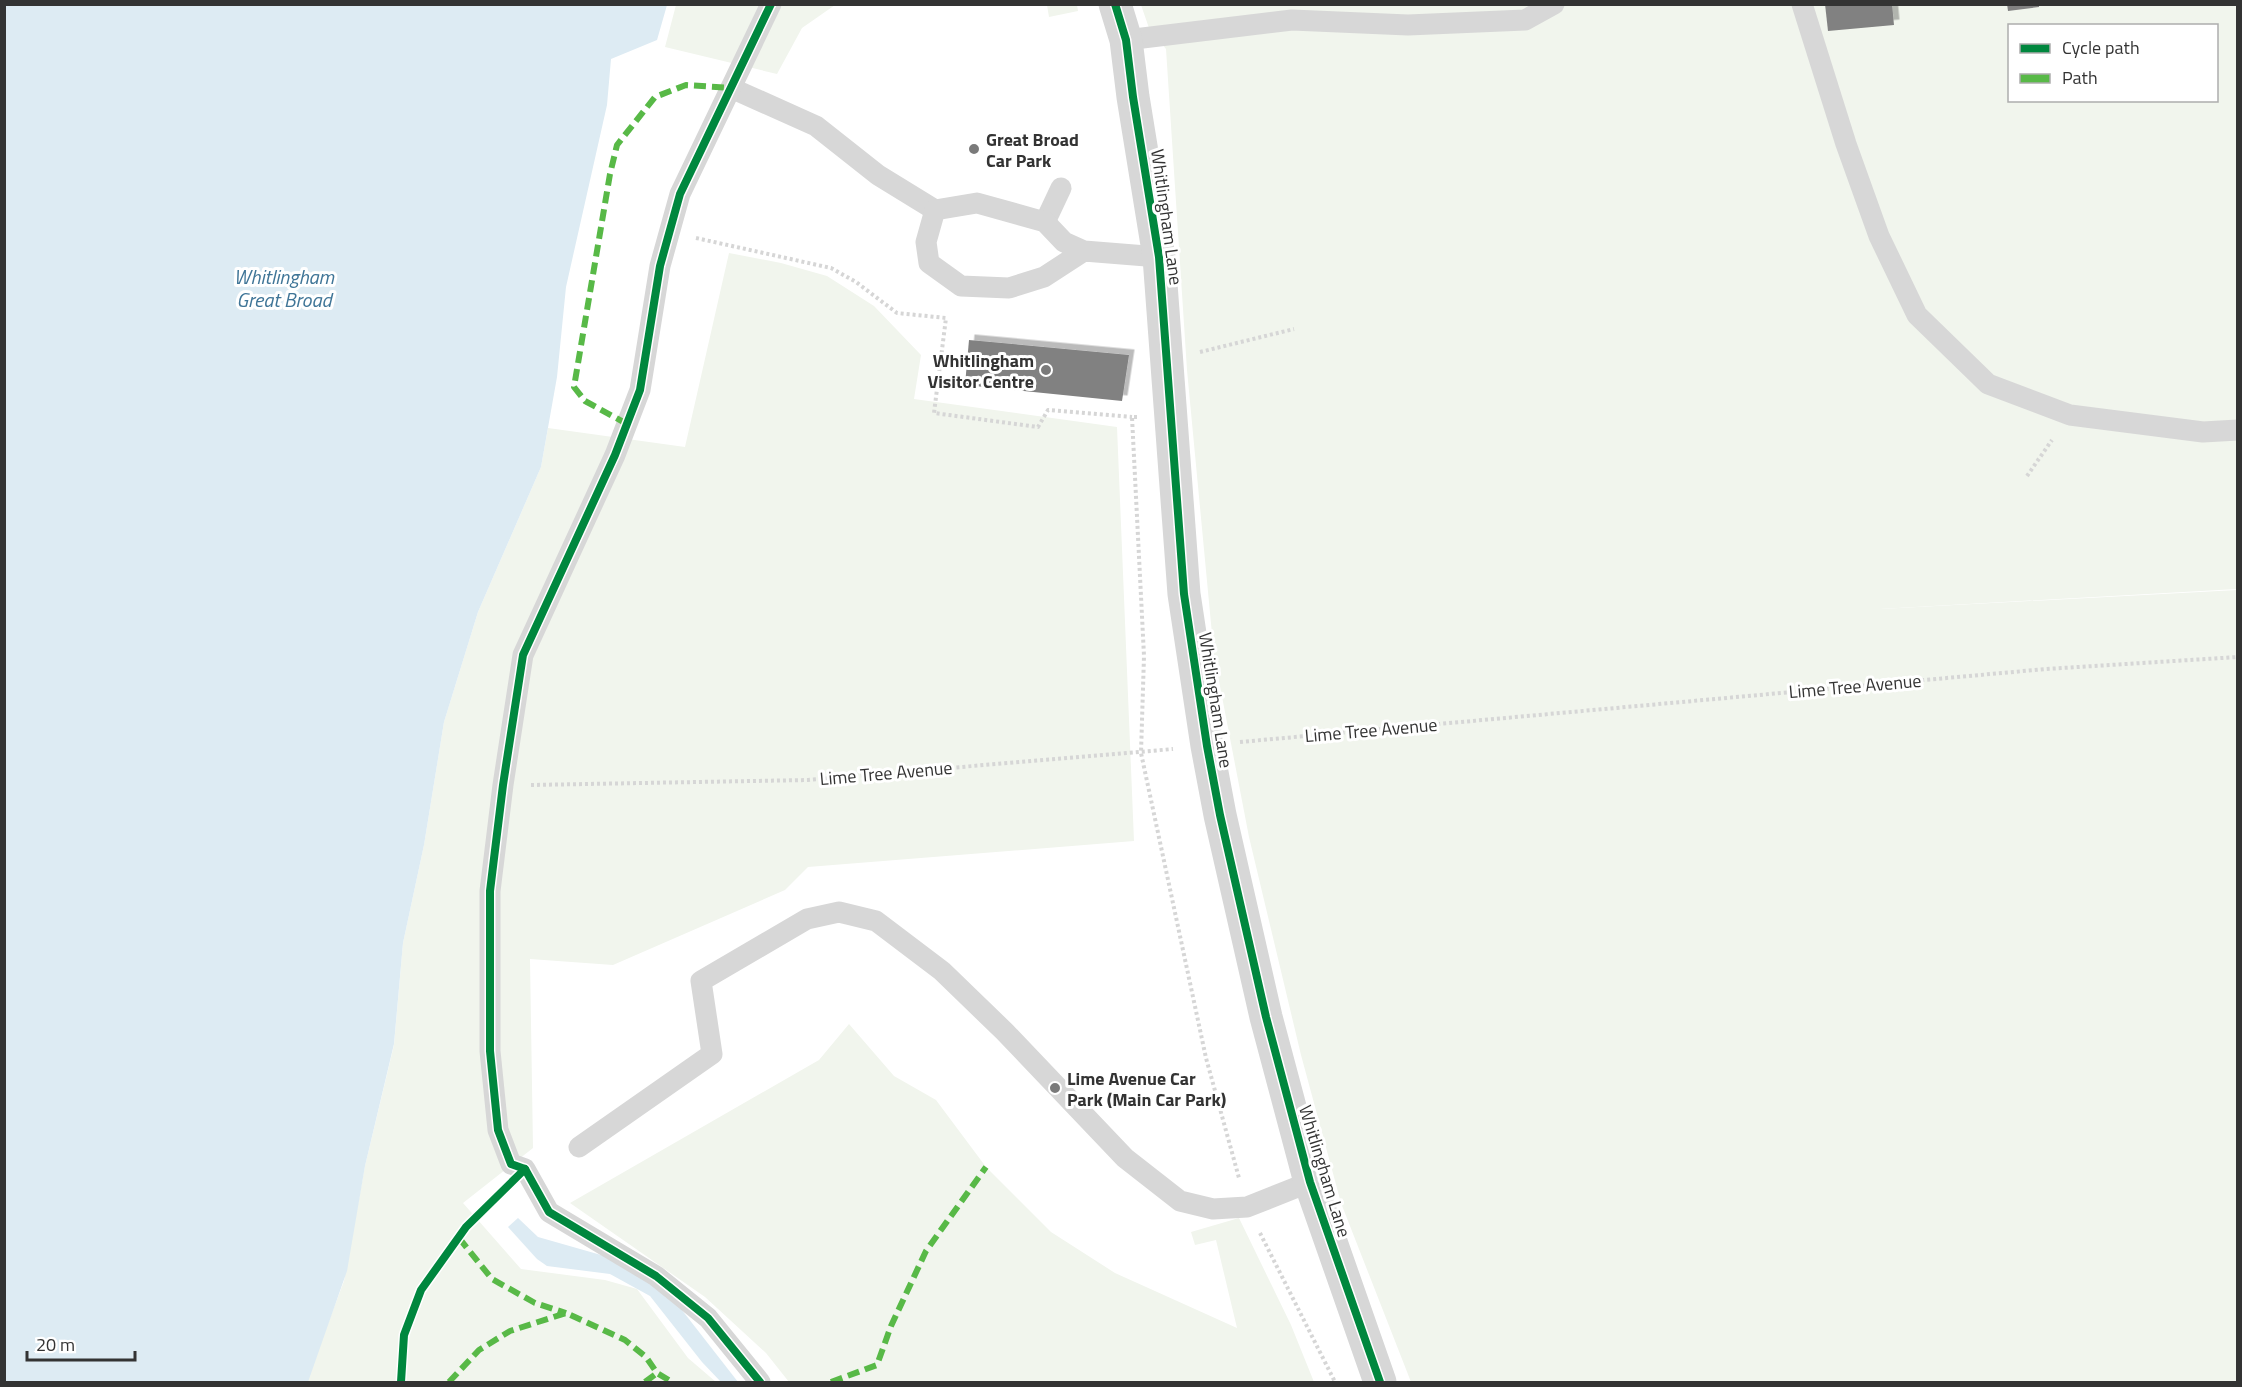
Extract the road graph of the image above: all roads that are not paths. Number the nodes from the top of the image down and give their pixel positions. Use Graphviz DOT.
graph roads {
  1 [pos="771,4"];
  2 [pos="1115,4"];
  3 [pos="1554,4"];
  4 [pos="1802,4"];
  5 [pos="1126,40"];
  6 [pos="731,88"];
  7 [pos="1061,188"];
  8 [pos="935,210"];
  9 [pos="1045,222"];
  10 [pos="1084,251"];
  11 [pos="1159,257"];
  12 [pos="2238,430"];
  13 [pos="579,1147"];
  14 [pos="1310,1182"];
  15 [pos="760,1383"];
  16 [pos="1380,1383"];
  1 -- 6 [label="lane"];
  2 -- 5 [label="street, Whitlingham Lane"];
  3 -- 5 [label="lane"];
  4 -- 12 [label="lane"];
  5 -- 11 [label="street, Whitlingham Lane"];
  6 -- 8 [label="lane"];
  6 -- 15 [label="lane"];
  7 -- 9 [label="lane"];
  8 -- 9 [label="lane"];
  8 -- 10 [label="lane"];
  9 -- 10 [label="lane"];
  10 -- 11 [label="lane"];
  11 -- 14 [label="street, Whitlingham Lane"];
  13 -- 14 [label="lane"];
  14 -- 16 [label="street, Whitlingham Lane"];
}
